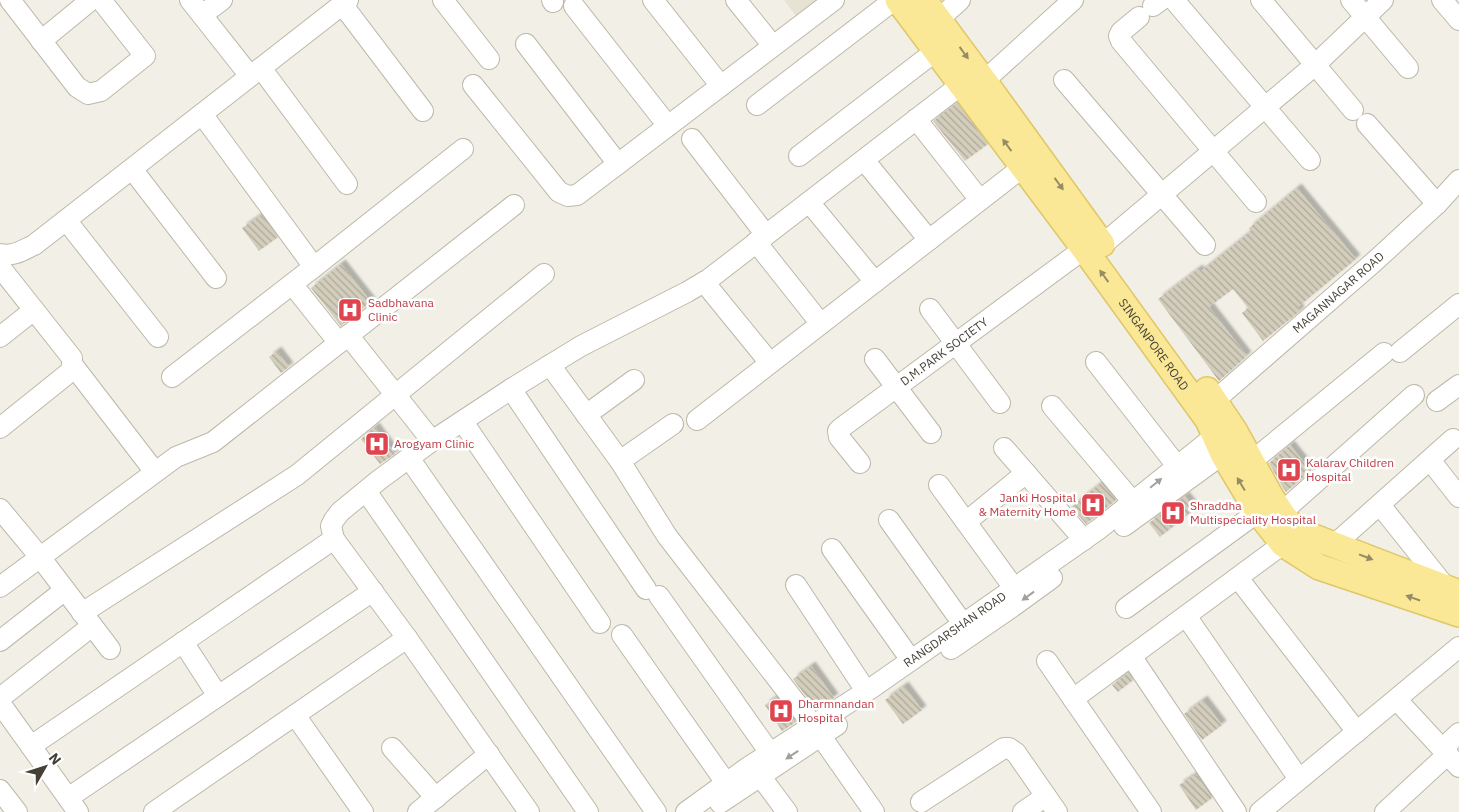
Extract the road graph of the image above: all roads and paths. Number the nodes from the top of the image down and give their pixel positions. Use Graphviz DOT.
graph roads {
  1 [pos="10,0"];
  2 [pos="91,0"];
  3 [pos="101,0"];
  4 [pos="222,0"];
  5 [pos="443,0"];
  6 [pos="653,0"];
  7 [pos="736,0"];
  8 [pos="834,0"];
  9 [pos="894,0"];
  10 [pos="898,0"];
  11 [pos="924,0"];
  12 [pos="960,0"];
  13 [pos="1073,0"];
  14 [pos="1174,0"];
  15 [pos="1261,0"];
  16 [pos="1351,0"];
  17 [pos="1383,0"];
  18 [pos="1442,0"];
  19 [pos="345,2"];
  20 [pos="574,6"];
  21 [pos="196,8"];
  22 [pos="1151,8"];
  23 [pos="1365,17"];
  24 [pos="939,19"];
  25 [pos="1459,20"];
  26 [pos="42,41"];
  27 [pos="526,44"];
  28 [pos="773,46"];
  29 [pos="937,50"];
  30 [pos="489,59"];
  31 [pos="1315,64"];
  32 [pos="1408,68"];
  33 [pos="256,72"];
  34 [pos="1064,80"];
  35 [pos="473,86"];
  36 [pos="721,86"];
  37 [pos="972,86"];
  38 [pos="757,105"];
  39 [pos="1265,106"];
  40 [pos="423,111"];
  41 [pos="202,114"];
  42 [pos="916,119"];
  43 [pos="668,126"];
  44 [pos="692,138"];
  45 [pos="463,149"];
  46 [pos="1213,151"];
  47 [pos="799,156"];
  48 [pos="864,160"];
  49 [pos="1310,160"];
  50 [pos="618,164"];
  51 [pos="1022,167"];
  52 [pos="132,169"];
  53 [pos="1459,180"];
  54 [pos="347,184"];
  55 [pos="1162,194"];
  56 [pos="980,200"];
  57 [pos="809,202"];
  58 [pos="1256,202"];
  59 [pos="1437,204"];
  60 [pos="514,205"];
  61 [pos="66,220"];
  62 [pos="761,239"];
  63 [pos="929,240"];
  64 [pos="1095,245"];
  65 [pos="1205,245"];
  66 [pos="0,254"];
  67 [pos="0,267"];
  68 [pos="314,267"];
  69 [pos="544,274"];
  70 [pos="216,278"];
  71 [pos="704,282"];
  72 [pos="875,282"];
  73 [pos="292,284"];
  74 [pos="930,309"];
  75 [pos="34,310"];
  76 [pos="1457,310"];
  77 [pos="821,324"];
  78 [pos="0,337"];
  79 [pos="158,337"];
  80 [pos="343,339"];
  81 [pos="956,344"];
  82 [pos="875,359"];
  83 [pos="1096,362"];
  84 [pos="770,363"];
  85 [pos="72,364"];
  86 [pos="550,365"];
  87 [pos="172,376"];
  88 [pos="634,380"];
  89 [pos="1459,385"];
  90 [pos="896,387"];
  91 [pos="511,389"];
  92 [pos="396,394"];
  93 [pos="1414,395"];
  94 [pos="1214,401"];
  95 [pos="1437,401"];
  96 [pos="1000,403"];
  97 [pos="1052,406"];
  98 [pos="586,415"];
  99 [pos="697,420"];
  100 [pos="463,422"];
  101 [pos="673,424"];
  102 [pos="0,428"];
  103 [pos="931,433"];
  104 [pos="1453,439"];
  105 [pos="432,441"];
  106 [pos="1219,445"];
  107 [pos="1004,448"];
  108 [pos="409,458"];
  109 [pos="1430,460"];
  110 [pos="620,461"];
  111 [pos="1252,461"];
  112 [pos="860,463"];
  113 [pos="1177,466"];
  114 [pos="155,472"];
  115 [pos="1026,473"];
  116 [pos="939,485"];
  117 [pos="366,491"];
  118 [pos="1459,497"];
  119 [pos="1133,502"];
  120 [pos="1380,505"];
  121 [pos="1270,512"];
  122 [pos="3,517"];
  123 [pos="889,520"];
  124 [pos="966,522"];
  125 [pos="334,539"];
  126 [pos="1084,540"];
  127 [pos="1283,544"];
  128 [pos="1334,545"];
  129 [pos="832,548"];
  130 [pos="40,557"];
  131 [pos="1238,578"];
  132 [pos="796,584"];
  133 [pos="0,586"];
  134 [pos="1014,588"];
  135 [pos="65,590"];
  136 [pos="372,591"];
  137 [pos="1453,591"];
  138 [pos="1126,608"];
  139 [pos="1459,614"];
  140 [pos="1186,616"];
  141 [pos="87,619"];
  142 [pos="600,623"];
  143 [pos="963,624"];
  144 [pos="622,635"];
  145 [pos="407,638"];
  146 [pos="0,641"];
  147 [pos="183,642"];
  148 [pos="1459,647"];
  149 [pos="110,649"];
  150 [pos="1131,656"];
  151 [pos="910,660"];
  152 [pos="1047,661"];
  153 [pos="866,691"];
  154 [pos="218,696"];
  155 [pos="0,698"];
  156 [pos="1073,699"];
  157 [pos="1397,700"];
  158 [pos="0,703"];
  159 [pos="295,715"];
  160 [pos="817,731"];
  161 [pos="1357,732"];
  162 [pos="1459,733"];
  163 [pos="30,746"];
  164 [pos="392,748"];
  165 [pos="770,752"];
  166 [pos="489,754"];
  167 [pos="1450,756"];
  168 [pos="761,777"];
  169 [pos="1299,779"];
  170 [pos="726,783"];
  171 [pos="1,793"];
  172 [pos="1046,796"];
  173 [pos="436,798"];
  174 [pos="921,802"];
  175 [pos="73,805"];
  176 [pos="17,812"];
  177 [pos="154,812"];
  178 [pos="363,812"];
  179 [pos="418,812"];
  180 [pos="529,812"];
  181 [pos="588,812"];
  182 [pos="656,812"];
  183 [pos="686,812"];
  184 [pos="708,812"];
  185 [pos="787,812"];
  186 [pos="874,812"];
  187 [pos="1023,812"];
  188 [pos="1057,812"];
  189 [pos="1151,812"];
  190 [pos="1236,812"];
  191 [pos="1260,812"];
  192 [pos="1385,812"];
  1 -- 26 [label="street"];
  2 -- 26 [label="street"];
  3 -- 26 [label="street"];
  4 -- 21 [label="street"];
  5 -- 30 [label="street"];
  6 -- 36 [label="street"];
  7 -- 28 [label="street"];
  8 -- 28 [label="street"];
  9 -- 38 [label="street"];
  10 -- 29 [label="main road, SINGANPORE ROAD"];
  11 -- 24 [label="main road, SINGANPORE ROAD"];
  12 -- 24 [label="street"];
  13 -- 37 [label="street"];
  14 -- 39 [label="street"];
  15 -- 31 [label="street"];
  16 -- 23 [label="street"];
  17 -- 23 [label="street, D.M.PARK SOCIETY"];
  18 -- 25 [label="street"];
  19 -- 33 [label="street"];
  19 -- 40 [label="street"];
  20 -- 43 [label="street"];
  21 -- 33 [label="street"];
  22 -- 46 [label="street"];
  23 -- 31 [label="street, D.M.PARK SOCIETY"];
  23 -- 32 [label="street"];
  24 -- 37 [label="main road, SINGANPORE ROAD, one-way"];
  27 -- 50 [label="street"];
  28 -- 36 [label="street"];
  29 -- 37 [label="main road, SINGANPORE ROAD"];
  29 -- 47 [label="street"];
  31 -- 39 [label="street, D.M.PARK SOCIETY"];
  31 -- 59 [label="street"];
  33 -- 41 [label="street"];
  33 -- 54 [label="street"];
  34 -- 55 [label="street"];
  35 -- 50 [label="street"];
  36 -- 43 [label="street"];
  37 -- 42 [label="street"];
  51 -- 37 [label="main road, SINGANPORE ROAD, one-way"];
  37 -- 64 [label="main road, SINGANPORE ROAD, one-way"];
  39 -- 46 [label="street, D.M.PARK SOCIETY"];
  39 -- 49 [label="street"];
  41 -- 52 [label="street"];
  41 -- 68 [label="street"];
  42 -- 48 [label="street"];
  42 -- 56 [label="street"];
  43 -- 50 [label="street"];
  44 -- 62 [label="street"];
  45 -- 68 [label="street"];
  46 -- 55 [label="street, D.M.PARK SOCIETY"];
  46 -- 58 [label="street"];
  48 -- 57 [label="street"];
  48 -- 63 [label="street"];
  51 -- 56 [label="street"];
  51 -- 64 [label="main road, SINGANPORE ROAD"];
  52 -- 61 [label="street"];
  52 -- 70 [label="street"];
  53 -- 59 [label="street, MAGANNAGAR ROAD"];
  55 -- 64 [label="street, D.M.PARK SOCIETY"];
  55 -- 65 [label="street"];
  56 -- 63 [label="street"];
  57 -- 62 [label="street"];
  57 -- 72 [label="street"];
  59 -- 94 [label="street, MAGANNAGAR ROAD"];
  60 -- 80 [label="street"];
  61 -- 66 [label="street"];
  61 -- 79 [label="street"];
  62 -- 71 [label="street"];
  62 -- 77 [label="street"];
  63 -- 72 [label="street"];
  64 -- 81 [label="street, D.M.PARK SOCIETY"];
  64 -- 94 [label="main road, SINGANPORE ROAD"];
  106 -- 64 [label="main road, SINGANPORE ROAD, one-way"];
  67 -- 75 [label="street"];
  68 -- 73 [label="street"];
  69 -- 92 [label="street"];
  71 -- 84 [label="street"];
  71 -- 86 [label="street"];
  72 -- 77 [label="street"];
  73 -- 80 [label="street"];
  73 -- 87 [label="street"];
  74 -- 81 [label="street"];
  75 -- 78 [label="street"];
  75 -- 85 [label="street"];
  76 -- 111 [label="street"];
  77 -- 84 [label="street"];
  80 -- 92 [label="street"];
  80 -- 114 [label="street"];
  81 -- 90 [label="street, D.M.PARK SOCIETY"];
  81 -- 96 [label="street"];
  82 -- 90 [label="street"];
  83 -- 113 [label="street"];
  84 -- 99 [label="street"];
  85 -- 102 [label="street"];
  85 -- 114 [label="street"];
  86 -- 91 [label="street"];
  86 -- 98 [label="street"];
  88 -- 98 [label="street"];
  89 -- 95 [label="street"];
  90 -- 103 [label="street"];
  90 -- 112 [label="street, D.M.PARK SOCIETY"];
  91 -- 100 [label="street"];
  91 -- 165 [label="street"];
  92 -- 105 [label="street"];
  92 -- 141 [label="street"];
  93 -- 121 [label="street"];
  94 -- 111 [label="main road, SINGANPORE ROAD"];
  97 -- 119 [label="street"];
  98 -- 110 [label="street"];
  100 -- 105 [label="street"];
  100 -- 142 [label="street"];
  101 -- 110 [label="street"];
  104 -- 109 [label="street"];
  105 -- 108 [label="street"];
  106 -- 113 [label="street, RANGDARSHAN ROAD"];
  121 -- 106 [label="main road, SINGANPORE ROAD, one-way"];
  106 -- 160 [label="street, RANGDARSHAN ROAD, one-way"];
  107 -- 115 [label="street"];
  108 -- 117 [label="street"];
  108 -- 182 [label="street"];
  109 -- 118 [label="street"];
  109 -- 120 [label="street"];
  110 -- 160 [label="street"];
  111 -- 121 [label="main road, SINGANPORE ROAD"];
  119 -- 113 [label="street, RANGDARSHAN ROAD, one-way"];
  114 -- 130 [label="street"];
  115 -- 124 [label="street"];
  115 -- 126 [label="street"];
  116 -- 124 [label="street"];
  117 -- 125 [label="street"];
  117 -- 181 [label="street"];
  119 -- 126 [label="street, RANGDARSHAN ROAD"];
  120 -- 128 [label="street"];
  120 -- 137 [label="street"];
  121 -- 127 [label="main road, SINGANPORE ROAD"];
  121 -- 128 [label="main road, SINGANPORE ROAD"];
  121 -- 138 [label="street"];
  122 -- 130 [label="street"];
  123 -- 143 [label="street"];
  124 -- 134 [label="street"];
  125 -- 136 [label="street"];
  125 -- 147 [label="street"];
  126 -- 134 [label="street, RANGDARSHAN ROAD"];
  127 -- 131 [label="street"];
  139 -- 127 [label="main road, SINGANPORE ROAD, one-way"];
  128 -- 137 [label="main road, SINGANPORE ROAD, one-way"];
  129 -- 151 [label="street"];
  130 -- 133 [label="street"];
  130 -- 135 [label="street"];
  131 -- 140 [label="street"];
  131 -- 161 [label="street"];
  132 -- 153 [label="street"];
  134 -- 143 [label="street, RANGDARSHAN ROAD"];
  135 -- 141 [label="street"];
  135 -- 146 [label="street"];
  136 -- 145 [label="street"];
  136 -- 154 [label="street"];
  140 -- 150 [label="street"];
  140 -- 169 [label="street"];
  141 -- 149 [label="street"];
  141 -- 155 [label="street"];
  143 -- 151 [label="street, RANGDARSHAN ROAD"];
  144 -- 170 [label="street"];
  145 -- 159 [label="street"];
  145 -- 166 [label="street"];
  147 -- 154 [label="street"];
  147 -- 163 [label="street"];
  148 -- 157 [label="street"];
  150 -- 156 [label="street"];
  150 -- 190 [label="street"];
  151 -- 153 [label="street, RANGDARSHAN ROAD"];
  152 -- 156 [label="street"];
  153 -- 160 [label="street, RANGDARSHAN ROAD"];
  154 -- 175 [label="street"];
  156 -- 189 [label="street"];
  157 -- 161 [label="street"];
  157 -- 167 [label="street"];
  158 -- 163 [label="street"];
  159 -- 177 [label="street"];
  159 -- 178 [label="street"];
  160 -- 165 [label="street, RANGDARSHAN ROAD"];
  160 -- 168 [label="street, RANGDARSHAN ROAD, one-way"];
  160 -- 186 [label="street"];
  161 -- 169 [label="street"];
  162 -- 167 [label="street"];
  163 -- 175 [label="street"];
  164 -- 173 [label="street"];
  165 -- 170 [label="street, RANGDARSHAN ROAD"];
  166 -- 173 [label="street"];
  166 -- 180 [label="street"];
  167 -- 192 [label="street"];
  168 -- 184 [label="street, RANGDARSHAN ROAD"];
  168 -- 185 [label="street"];
  169 -- 191 [label="street"];
  170 -- 183 [label="street, RANGDARSHAN ROAD"];
  171 -- 176 [label="street"];
  172 -- 174 [label="street"];
  172 -- 187 [label="street"];
  172 -- 188 [label="street"];
  173 -- 179 [label="street"];
}
